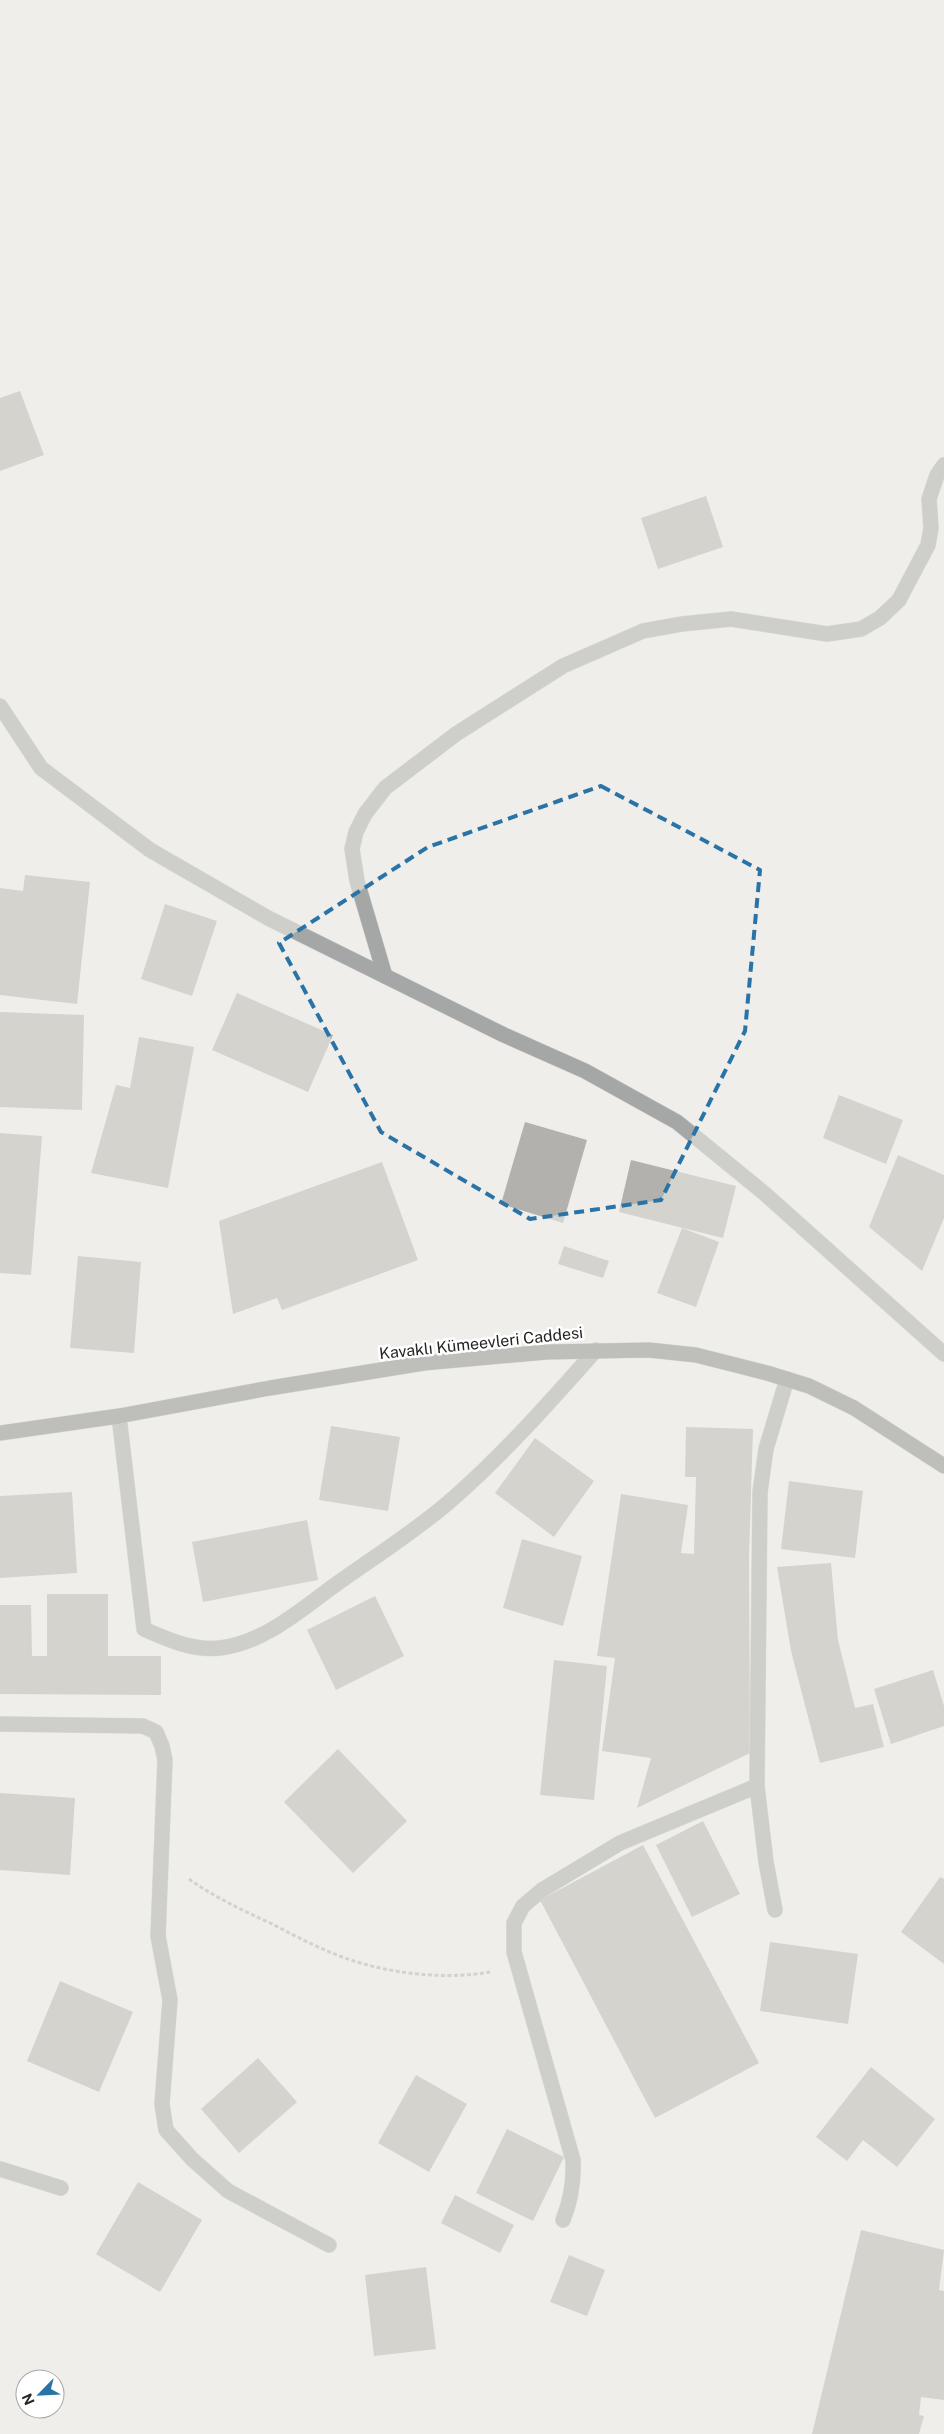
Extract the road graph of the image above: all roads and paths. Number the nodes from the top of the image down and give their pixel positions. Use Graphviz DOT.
graph roads {
  1 [pos="944,465"];
  2 [pos="0,706"];
  3 [pos="385,976"];
  4 [pos="596,1350"];
  5 [pos="944,1354"];
  6 [pos="787,1379"];
  7 [pos="119,1416"];
  8 [pos="0,1433"];
  9 [pos="944,1466"];
  10 [pos="0,1724"];
  11 [pos="757,1786"];
  12 [pos="161,1858"];
  13 [pos="775,1910"];
  14 [pos="519,1968"];
  15 [pos="0,2169"];
  16 [pos="61,2188"];
  17 [pos="563,2220"];
  18 [pos="329,2245"];
  1 -- 3 [label="street"];
  2 -- 3 [label="street"];
  3 -- 5 [label="street"];
  4 -- 6 [label="street, Kavaklı Kümeevleri Caddesi"];
  4 -- 7 [label="street, Kavaklı Kümeevleri Caddesi"];
  4 -- 7 [label="street"];
  6 -- 9 [label="street, Kavaklı Kümeevleri Caddesi"];
  6 -- 11 [label="street"];
  7 -- 8 [label="street, Kavaklı Kümeevleri Caddesi"];
  10 -- 12 [label="street"];
  11 -- 13 [label="street"];
  11 -- 14 [label="street"];
  12 -- 14 [label="path"];
  12 -- 18 [label="street"];
  14 -- 17 [label="street"];
  15 -- 16 [label="street"];
}
